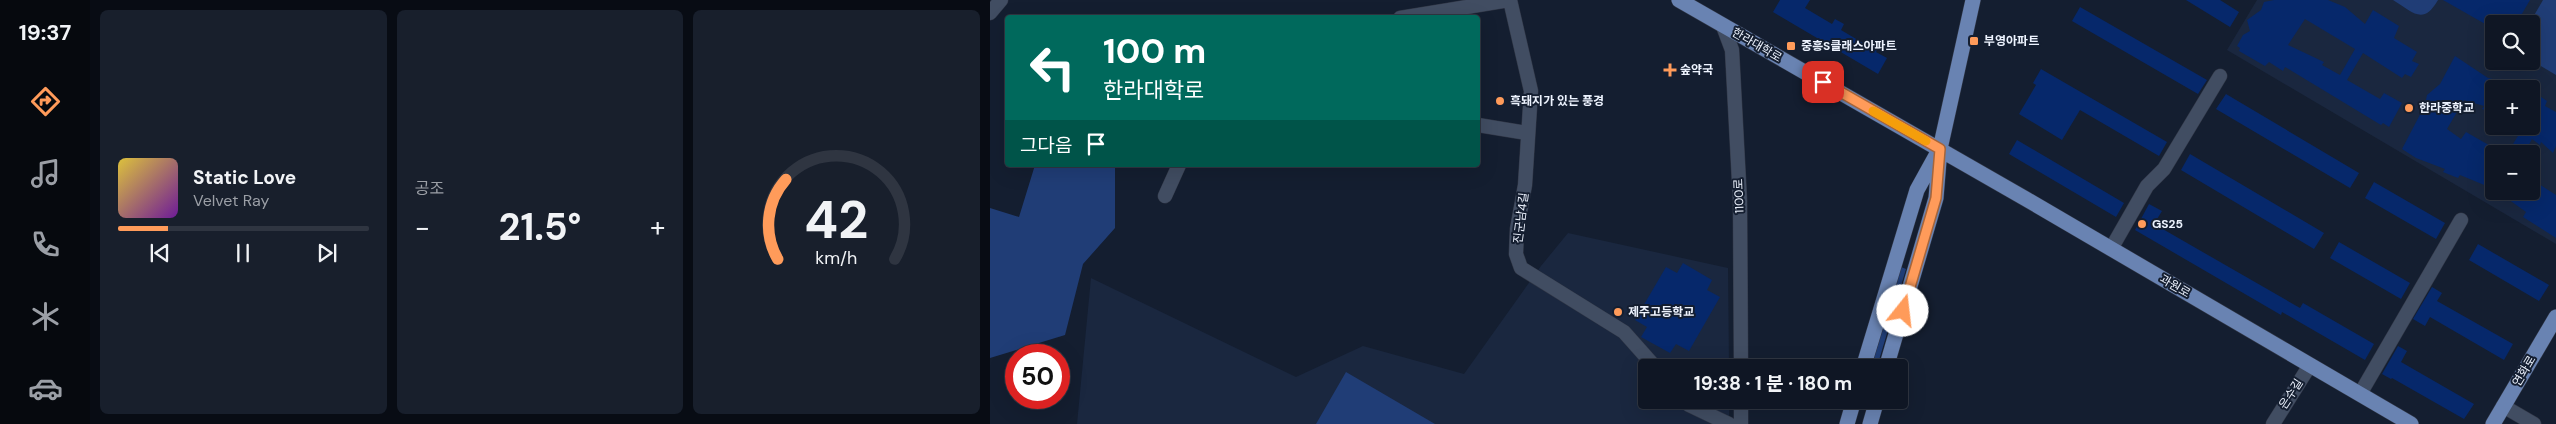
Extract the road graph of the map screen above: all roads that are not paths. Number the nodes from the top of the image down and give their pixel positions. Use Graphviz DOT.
graph roads {
  1 [pos="1001,0"];
  2 [pos="1510,0"];
  3 [pos="1679,0"];
  4 [pos="1973,0"];
  5 [pos="990,13"];
  6 [pos="1418,15"];
  7 [pos="1723,26"];
  8 [pos="2220,76"];
  9 [pos="1480,125"];
  10 [pos="1526,133"];
  11 [pos="1940,149"];
  12 [pos="1178,167"];
  13 [pos="1165,196"];
  14 [pos="2461,220"];
  15 [pos="2111,249"];
  16 [pos="2556,318"];
  17 [pos="1648,359"];
  18 [pos="1741,359"];
  19 [pos="1867,359"];
  20 [pos="1889,359"];
  21 [pos="2310,365"];
  22 [pos="2360,394"];
  23 [pos="2503,406"];
  24 [pos="1697,409"];
  25 [pos="1741,409"];
  26 [pos="1851,409"];
  27 [pos="1874,409"];
  28 [pos="1729,424"];
  29 [pos="1741,424"];
  30 [pos="1846,424"];
  31 [pos="1870,424"];
  32 [pos="2273,424"];
  33 [pos="2410,424"];
  34 [pos="2493,424"];
  35 [pos="2534,424"];
  1 -- 5 [label="street"];
  2 -- 6 [label="street, 진군남4길"];
  2 -- 10 [label="street, 진군남4길"];
  3 -- 7 [label="main road, 한라대학로"];
  4 -- 11 [label="main road"];
  7 -- 11 [label="main road, 한라대학로"];
  7 -- 18 [label="street, 1100로"];
  8 -- 15 [label="street"];
  9 -- 10 [label="street"];
  10 -- 17 [label="street, 진군남4길"];
  11 -- 15 [label="main road, 과원로"];
  11 -- 19 [label="main road"];
  11 -- 20 [label="main road"];
  12 -- 13 [label="street"];
  14 -- 22 [label="street"];
  15 -- 21 [label="main road, 과원로"];
  16 -- 23 [label="main road, 연화로"];
  21 -- 22 [label="main road, 과원로"];
  21 -- 32 [label="street, 은수길"];
  22 -- 33 [label="main road, 과원로"];
  23 -- 34 [label="main road, 연화로"];
  23 -- 35 [label="street"];
  24 -- 28 [label="street"];
  25 -- 29 [label="street"];
  26 -- 30 [label="main road"];
  27 -- 31 [label="main road"];
}
